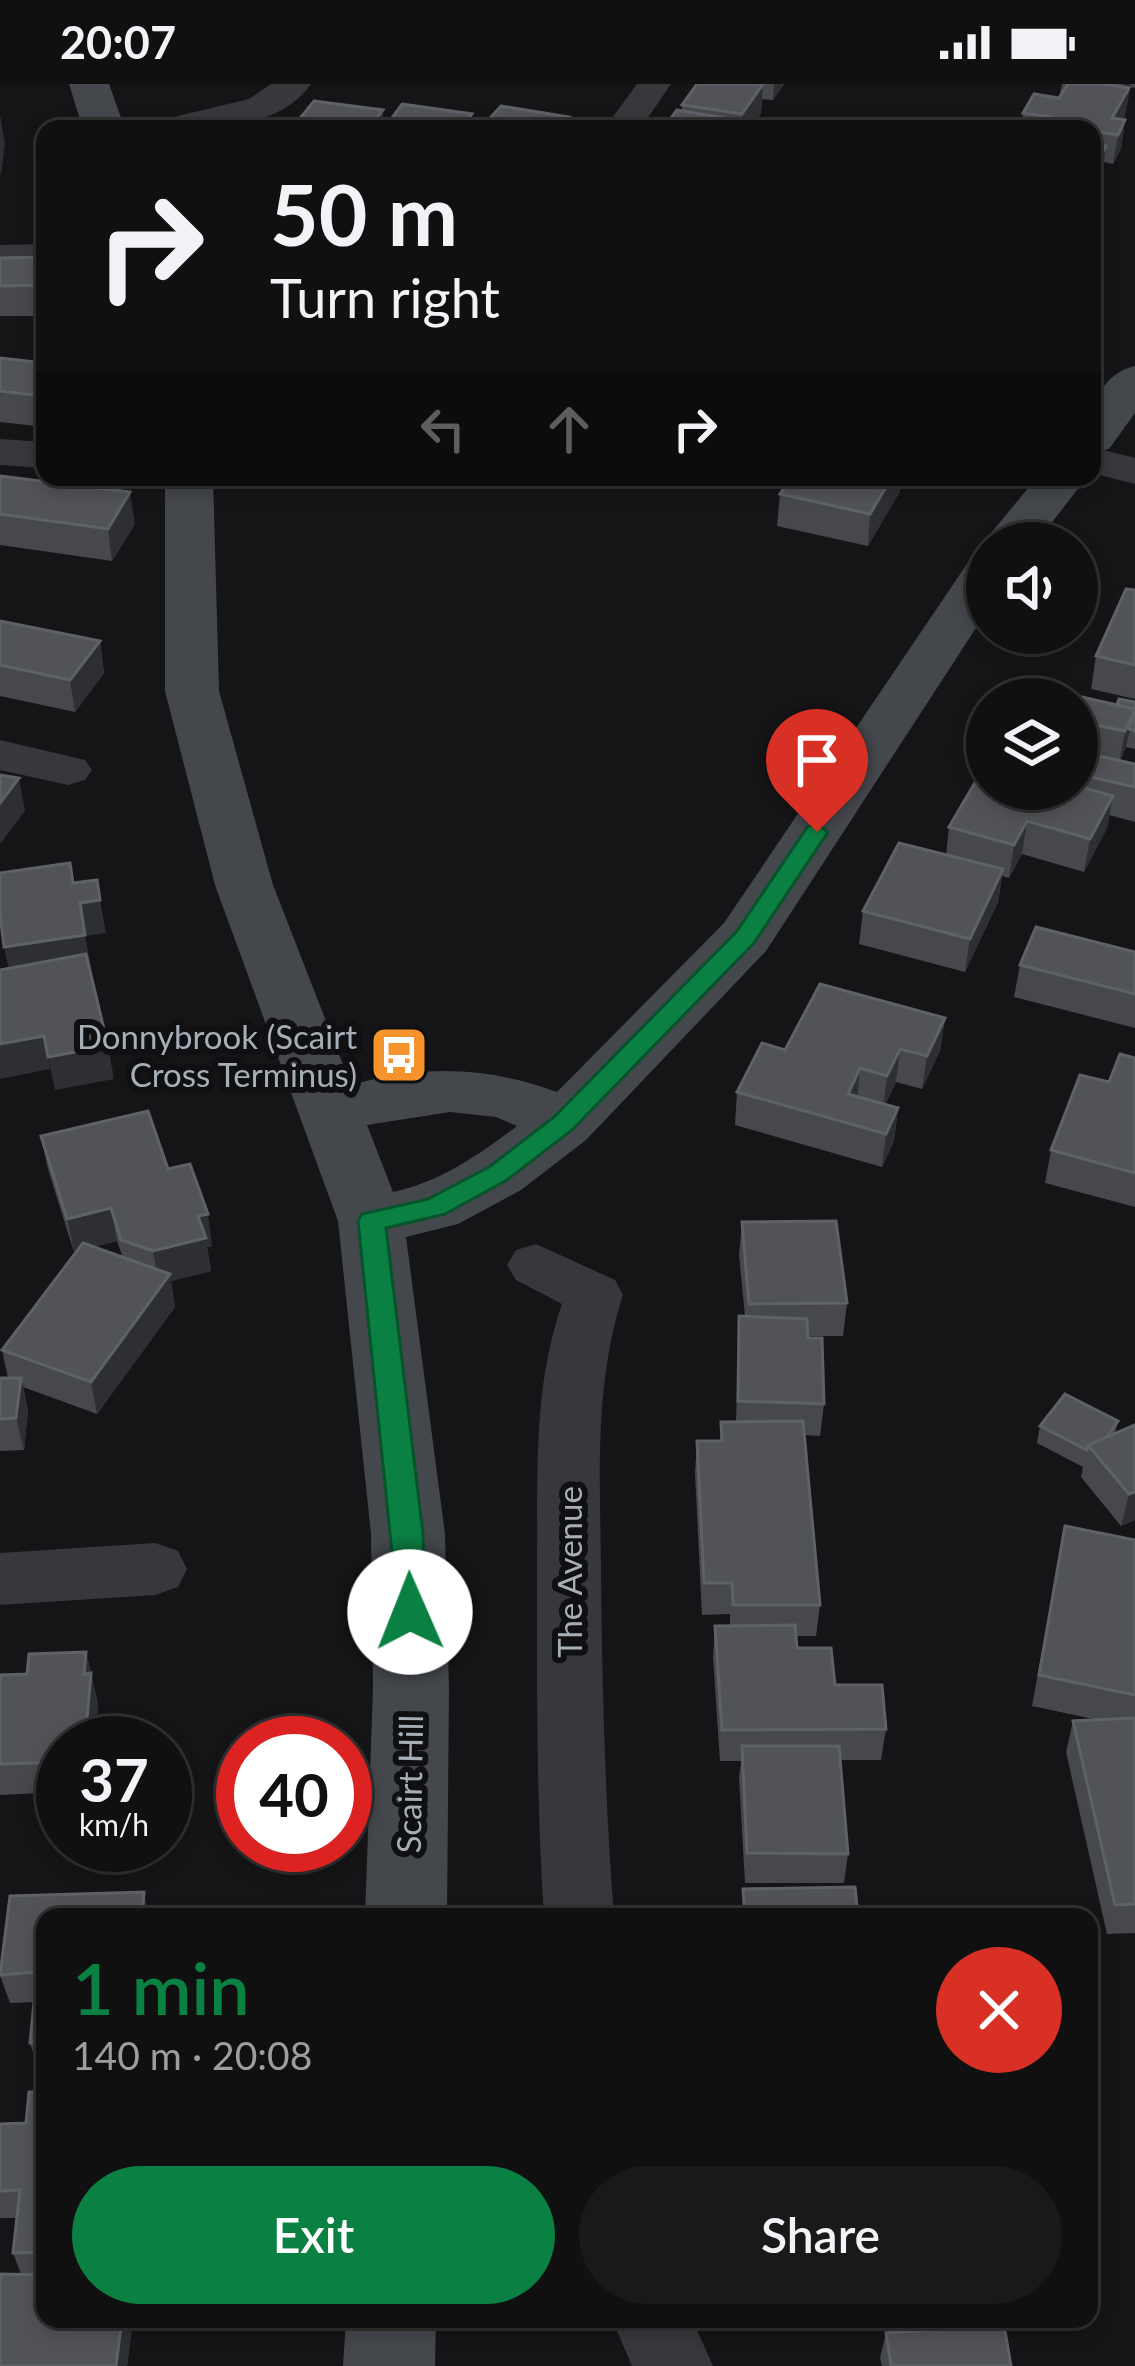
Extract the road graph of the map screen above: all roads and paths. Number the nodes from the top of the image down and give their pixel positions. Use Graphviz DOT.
graph roads {
  1 [pos="89,84"];
  2 [pos="294,84"];
  3 [pos="654,84"];
  4 [pos="101,120"];
  5 [pos="207,120"];
  6 [pos="628,120"];
  7 [pos="36,255"];
  8 [pos="0,256"];
  9 [pos="1135,380"];
  10 [pos="1101,427"];
  11 [pos="0,452"];
  12 [pos="36,454"];
  13 [pos="1101,462"];
  14 [pos="1135,471"];
  15 [pos="189,486"];
  16 [pos="1056,486"];
  17 [pos="1027,522"];
  18 [pos="966,604"];
  19 [pos="0,754"];
  20 [pos="68,770"];
  21 [pos="332,1113"];
  22 [pos="563,1124"];
  23 [pos="371,1221"];
  24 [pos="536,1265"];
  25 [pos="155,1569"];
  26 [pos="0,1579"];
  27 [pos="406,1908"];
  28 [pos="578,1908"];
  29 [pos="391,2328"];
  30 [pos="655,2328"];
  31 [pos="389,2366"];
  32 [pos="673,2366"];
  1 -- 4 [label="street"];
  2 -- 5 [label="street"];
  3 -- 6 [label="street"];
  7 -- 8 [label="street"];
  9 -- 10 [label="street"];
  11 -- 12 [label="street"];
  13 -- 14 [label="street"];
  15 -- 21 [label="street, Scairt Hill"];
  16 -- 17 [label="street"];
  18 -- 22 [label="street"];
  19 -- 20 [label="street"];
  21 -- 22 [label="street"];
  21 -- 23 [label="street, Scairt Hill"];
  22 -- 23 [label="street"];
  23 -- 27 [label="street, Scairt Hill"];
  24 -- 28 [label="street, The Avenue"];
  25 -- 26 [label="street"];
  29 -- 31 [label="street"];
  30 -- 32 [label="street"];
}
